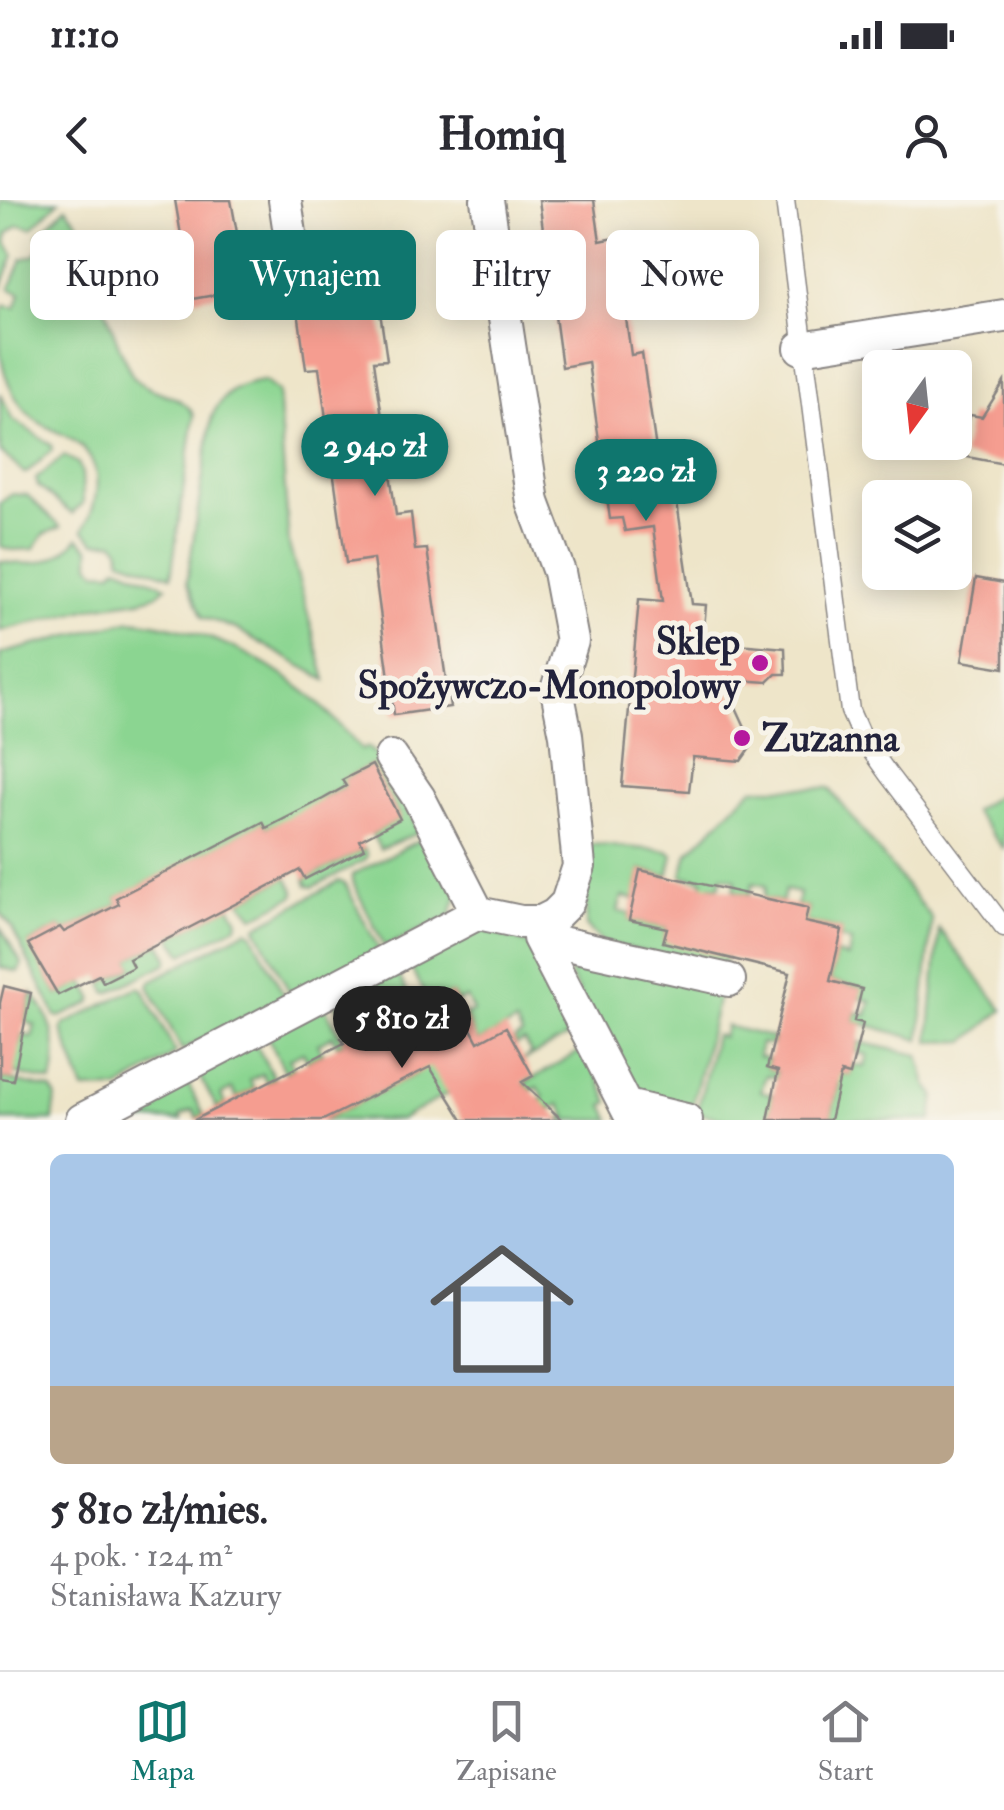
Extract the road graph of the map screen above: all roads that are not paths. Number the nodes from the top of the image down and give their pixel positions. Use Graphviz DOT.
graph roads {
  1 [pos="285,200"];
  2 [pos="486,200"];
  3 [pos="784,200"];
  4 [pos="289,230"];
  5 [pos="1004,316"];
  6 [pos="801,348"];
  7 [pos="391,757"];
  8 [pos="478,913"];
  9 [pos="1004,927"];
  10 [pos="540,930"];
  11 [pos="729,980"];
  12 [pos="630,1113"];
  13 [pos="82,1120"];
  14 [pos="686,1120"];
  1 -- 4 [label="street"];
  2 -- 10 [label="street"];
  3 -- 6 [label="lane"];
  5 -- 6 [label="street"];
  6 -- 9 [label="lane"];
  7 -- 8 [label="street"];
  8 -- 10 [label="street"];
  8 -- 13 [label="street"];
  10 -- 11 [label="street"];
  10 -- 12 [label="street"];
  12 -- 14 [label="street"];
}
